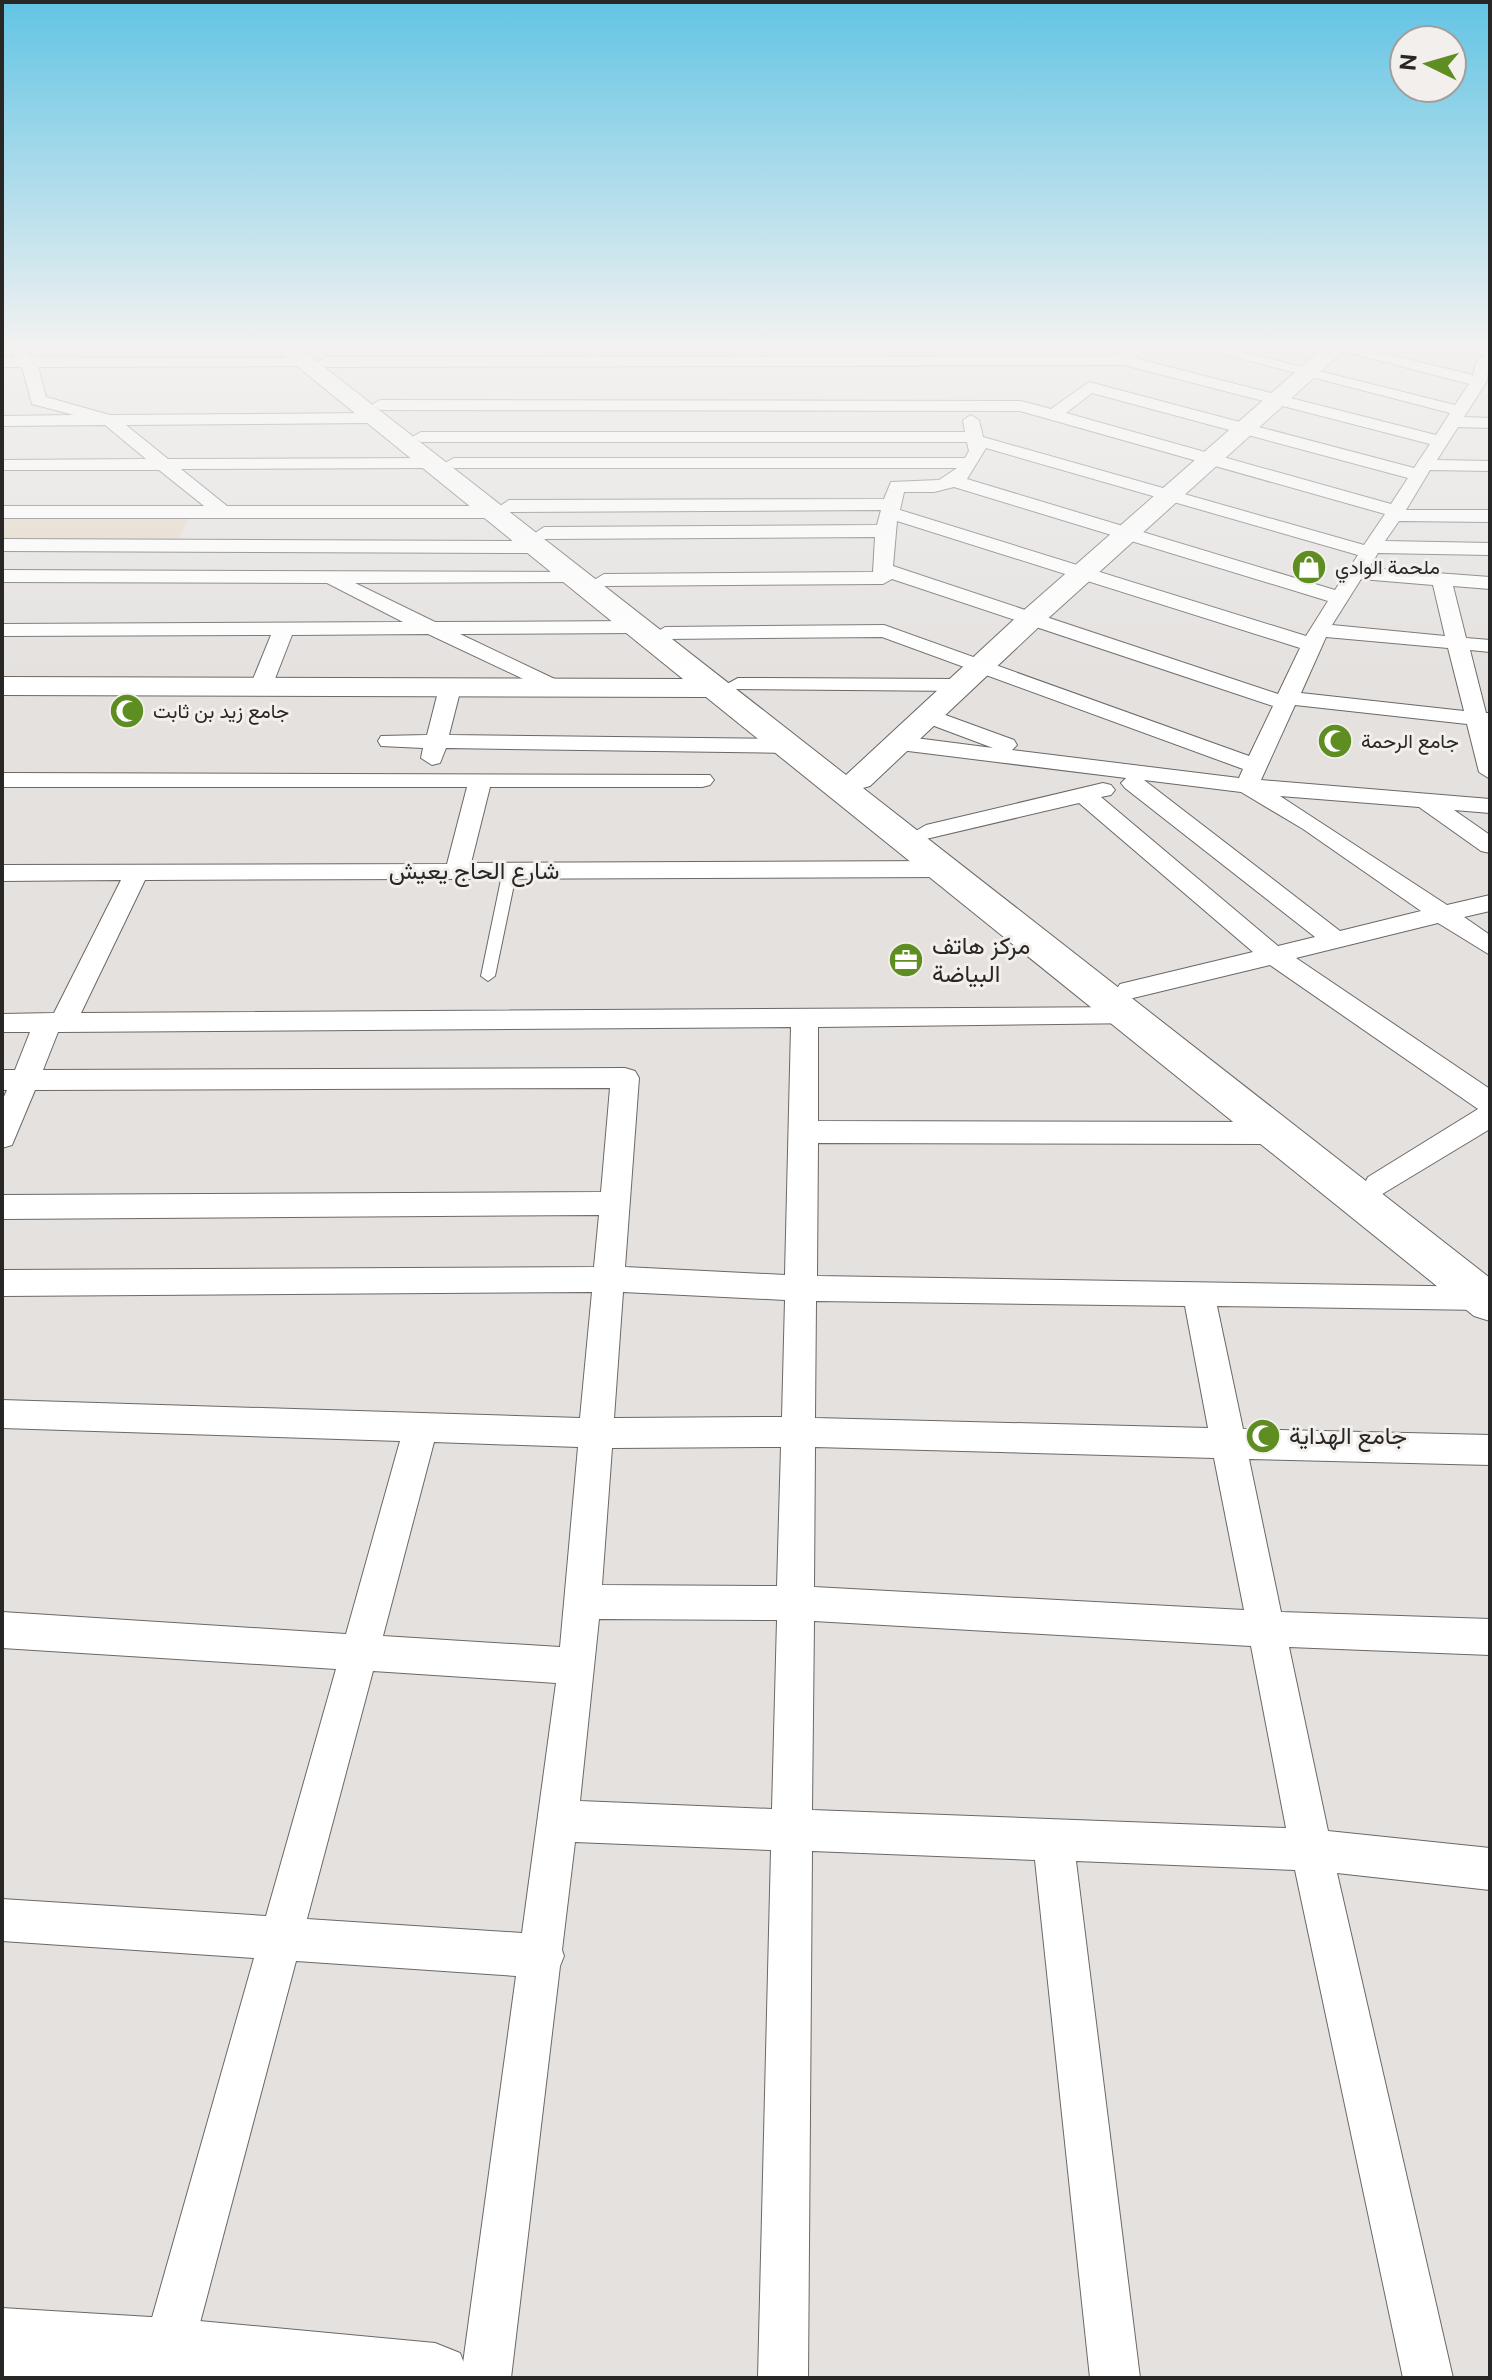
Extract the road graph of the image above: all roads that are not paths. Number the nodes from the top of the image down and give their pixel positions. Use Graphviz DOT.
graph roads {
  1 [pos="154,456"];
  2 [pos="319,456"];
  3 [pos="437,456"];
  4 [pos="507,456"];
  5 [pos="750,456"];
  6 [pos="975,456"];
  7 [pos="1062,456"];
  8 [pos="1204,456"];
  9 [pos="1365,456"];
  10 [pos="1431,456"];
  11 [pos="266,457"];
  12 [pos="1211,458"];
  13 [pos="749,463"];
  14 [pos="971,463"];
  15 [pos="164,464"];
  16 [pos="2,465"];
  17 [pos="1490,466"];
  18 [pos="1422,470"];
  19 [pos="954,481"];
  20 [pos="1171,494"];
  21 [pos="501,509"];
  22 [pos="2,512"];
  23 [pos="231,512"];
  24 [pos="316,512"];
  25 [pos="1394,513"];
  26 [pos="889,516"];
  27 [pos="1490,516"];
  28 [pos="1129,533"];
  29 [pos="541,540"];
  30 [pos="2,545"];
  31 [pos="224,546"];
  32 [pos="322,546"];
  33 [pos="1490,549"];
  34 [pos="1370,550"];
  35 [pos="883,569"];
  36 [pos="1356,573"];
  37 [pos="1084,574"];
  38 [pos="2,576"];
  39 [pos="328,577"];
  40 [pos="1441,578"];
  41 [pos="590,579"];
  42 [pos="1490,583"];
  43 [pos="1340,598"];
  44 [pos="1033,617"];
  45 [pos="435,628"];
  46 [pos="284,629"];
  47 [pos="652,630"];
  48 [pos="6,636"];
  49 [pos="1315,638"];
  50 [pos="1460,643"];
  51 [pos="1490,646"];
  52 [pos="971,676"];
  53 [pos="2,686"];
  54 [pos="727,686"];
  55 [pos="553,687"];
  56 [pos="450,688"];
  57 [pos="260,689"];
  58 [pos="1285,700"];
  59 [pos="929,716"];
  60 [pos="1483,720"];
  61 [pos="389,741"];
  62 [pos="436,741"];
  63 [pos="900,743"];
  64 [pos="790,746"];
  65 [pos="1049,762"];
  66 [pos="1490,772"];
  67 [pos="1251,776"];
  68 [pos="1170,777"];
  69 [pos="859,779"];
  70 [pos="2,780"];
  71 [pos="427,780"];
  72 [pos="480,780"];
  73 [pos="702,780"];
  74 [pos="1133,783"];
  75 [pos="1084,795"];
  76 [pos="1424,800"];
  77 [pos="1490,806"];
  78 [pos="926,832"];
  79 [pos="1490,846"];
  80 [pos="945,869"];
  81 [pos="510,870"];
  82 [pos="457,871"];
  83 [pos="137,872"];
  84 [pos="2,873"];
  85 [pos="1490,903"];
  86 [pos="1443,914"];
  87 [pos="1334,939"];
  88 [pos="1490,947"];
  89 [pos="1272,954"];
  90 [pos="488,976"];
  91 [pos="1131,1003"];
  92 [pos="805,1018"];
  93 [pos="56,1022"];
  94 [pos="2,1023"];
  95 [pos="14,1080"];
  96 [pos="1490,1103"];
  97 [pos="1490,1115"];
  98 [pos="803,1132"];
  99 [pos="1280,1133"];
  100 [pos="2,1137"];
  101 [pos="1379,1185"];
  102 [pos="615,1203"];
  103 [pos="2,1207"];
  104 [pos="609,1279"];
  105 [pos="2,1283"];
  106 [pos="800,1288"];
  107 [pos="1487,1290"];
  108 [pos="1198,1293"];
  109 [pos="2,1414"];
  110 [pos="421,1428"];
  111 [pos="797,1432"];
  112 [pos="596,1433"];
  113 [pos="1231,1446"];
  114 [pos="1490,1450"];
  115 [pos="582,1602"];
  116 [pos="793,1603"];
  117 [pos="1268,1629"];
  118 [pos="2,1630"];
  119 [pos="1490,1637"];
  120 [pos="360,1652"];
  121 [pos="577,1666"];
  122 [pos="558,1821"];
  123 [pos="789,1828"];
  124 [pos="1053,1839"];
  125 [pos="1311,1850"];
  126 [pos="1490,1869"];
  127 [pos="2,1920"];
  128 [pos="282,1938"];
  129 [pos="543,1956"];
  130 [pos="2,2343"];
  131 [pos="167,2353"];
  132 [pos="435,2378"];
  133 [pos="486,2378"];
  134 [pos="783,2378"];
  135 [pos="1115,2378"];
  136 [pos="1428,2378"];
  1 -- 15 [label="street"];
  2 -- 11 [label="street"];
  3 -- 21 [label="main road"];
  4 -- 13 [label="street"];
  5 -- 13 [label="street"];
  6 -- 14 [label="street"];
  7 -- 20 [label="street"];
  8 -- 12 [label="street"];
  9 -- 18 [label="street"];
  10 -- 18 [label="street"];
  11 -- 15 [label="street"];
  11 -- 23 [label="street"];
  12 -- 20 [label="main road"];
  12 -- 25 [label="street"];
  13 -- 14 [label="street"];
  14 -- 19 [label="street"];
  15 -- 16 [label="street"];
  15 -- 23 [label="street"];
  17 -- 18 [label="street"];
  18 -- 25 [label="street"];
  19 -- 26 [label="street"];
  19 -- 28 [label="street"];
  20 -- 28 [label="main road"];
  20 -- 34 [label="street"];
  21 -- 24 [label="street"];
  21 -- 26 [label="street"];
  21 -- 29 [label="main road"];
  22 -- 23 [label="street"];
  23 -- 24 [label="street"];
  23 -- 31 [label="street"];
  24 -- 32 [label="street"];
  25 -- 27 [label="street"];
  25 -- 34 [label="street"];
  26 -- 29 [label="street"];
  26 -- 35 [label="street"];
  26 -- 37 [label="street"];
  28 -- 37 [label="main road"];
  28 -- 43 [label="street"];
  29 -- 32 [label="street"];
  29 -- 41 [label="main road"];
  30 -- 31 [label="street"];
  31 -- 32 [label="street"];
  32 -- 39 [label="street"];
  33 -- 34 [label="street"];
  34 -- 36 [label="street"];
  35 -- 41 [label="street"];
  35 -- 44 [label="street"];
  36 -- 40 [label="street"];
  36 -- 43 [label="street"];
  37 -- 44 [label="main road"];
  37 -- 49 [label="street"];
  38 -- 39 [label="street"];
  39 -- 41 [label="street"];
  39 -- 45 [label="street"];
  40 -- 42 [label="street"];
  40 -- 50 [label="street"];
  41 -- 47 [label="main road"];
  43 -- 49 [label="street"];
  44 -- 52 [label="main road"];
  44 -- 58 [label="street"];
  45 -- 46 [label="street"];
  45 -- 47 [label="street"];
  45 -- 55 [label="street"];
  46 -- 48 [label="street"];
  46 -- 57 [label="street"];
  47 -- 52 [label="street"];
  47 -- 54 [label="main road"];
  49 -- 50 [label="street"];
  49 -- 58 [label="street"];
  50 -- 51 [label="street"];
  50 -- 60 [label="street"];
  52 -- 54 [label="street"];
  52 -- 59 [label="main road"];
  52 -- 67 [label="street"];
  53 -- 57 [label="main road"];
  54 -- 55 [label="main road"];
  54 -- 64 [label="main road"];
  54 -- 69 [label="main road"];
  55 -- 56 [label="main road"];
  56 -- 57 [label="main road"];
  56 -- 62 [label="street"];
  58 -- 60 [label="street"];
  58 -- 67 [label="street"];
  59 -- 63 [label="main road"];
  59 -- 65 [label="street"];
  60 -- 66 [label="street"];
  61 -- 62 [label="street"];
  62 -- 64 [label="street"];
  62 -- 71 [label="street"];
  63 -- 65 [label="street"];
  63 -- 69 [label="main road"];
  64 -- 80 [label="main road"];
  65 -- 68 [label="street"];
  67 -- 68 [label="street"];
  67 -- 76 [label="street"];
  67 -- 86 [label="street"];
  68 -- 74 [label="street"];
  69 -- 78 [label="main road"];
  70 -- 71 [label="street"];
  71 -- 72 [label="street"];
  72 -- 73 [label="street"];
  72 -- 82 [label="street"];
  74 -- 75 [label="street"];
  74 -- 87 [label="street"];
  75 -- 78 [label="street"];
  75 -- 89 [label="street"];
  76 -- 77 [label="street"];
  76 -- 79 [label="street"];
  78 -- 91 [label="main road"];
  80 -- 81 [label="street, شارع الحاج يعيش"];
  80 -- 91 [label="main road"];
  81 -- 82 [label="street, شارع الحاج يعيش"];
  81 -- 90 [label="lane"];
  82 -- 83 [label="street, شارع الحاج يعيش"];
  83 -- 84 [label="street, شارع الحاج يعيش"];
  83 -- 93 [label="street"];
  85 -- 86 [label="street"];
  86 -- 87 [label="street"];
  86 -- 88 [label="street"];
  87 -- 89 [label="street"];
  89 -- 91 [label="street"];
  89 -- 96 [label="street"];
  91 -- 92 [label="street"];
  91 -- 99 [label="main road"];
  91 -- 101 [label="main road"];
  92 -- 93 [label="street"];
  92 -- 98 [label="street"];
  93 -- 94 [label="street"];
  93 -- 95 [label="street"];
  95 -- 100 [label="street"];
  95 -- 102 [label="street"];
  97 -- 101 [label="street"];
  98 -- 99 [label="street"];
  98 -- 106 [label="street"];
  99 -- 107 [label="main road"];
  101 -- 107 [label="main road"];
  102 -- 103 [label="street"];
  102 -- 104 [label="street"];
  104 -- 105 [label="street"];
  104 -- 106 [label="street"];
  104 -- 112 [label="street"];
  106 -- 108 [label="street"];
  106 -- 111 [label="street"];
  107 -- 108 [label="street"];
  108 -- 113 [label="street"];
  109 -- 110 [label="street"];
  110 -- 112 [label="street"];
  110 -- 120 [label="street"];
  111 -- 112 [label="street"];
  111 -- 113 [label="street"];
  111 -- 116 [label="street"];
  112 -- 115 [label="street"];
  113 -- 114 [label="street"];
  113 -- 117 [label="street"];
  115 -- 116 [label="street"];
  115 -- 121 [label="street"];
  116 -- 117 [label="street"];
  116 -- 123 [label="street"];
  117 -- 119 [label="street"];
  117 -- 125 [label="street"];
  118 -- 120 [label="street"];
  120 -- 121 [label="street"];
  120 -- 128 [label="street"];
  121 -- 122 [label="street"];
  122 -- 123 [label="street"];
  122 -- 129 [label="street"];
  123 -- 124 [label="street"];
  123 -- 134 [label="street"];
  124 -- 125 [label="street"];
  124 -- 135 [label="street"];
  125 -- 126 [label="street"];
  125 -- 136 [label="street"];
  127 -- 128 [label="street"];
  128 -- 129 [label="street"];
  128 -- 131 [label="street"];
  129 -- 133 [label="street"];
  130 -- 131 [label="main road"];
  131 -- 132 [label="main road"];
}
